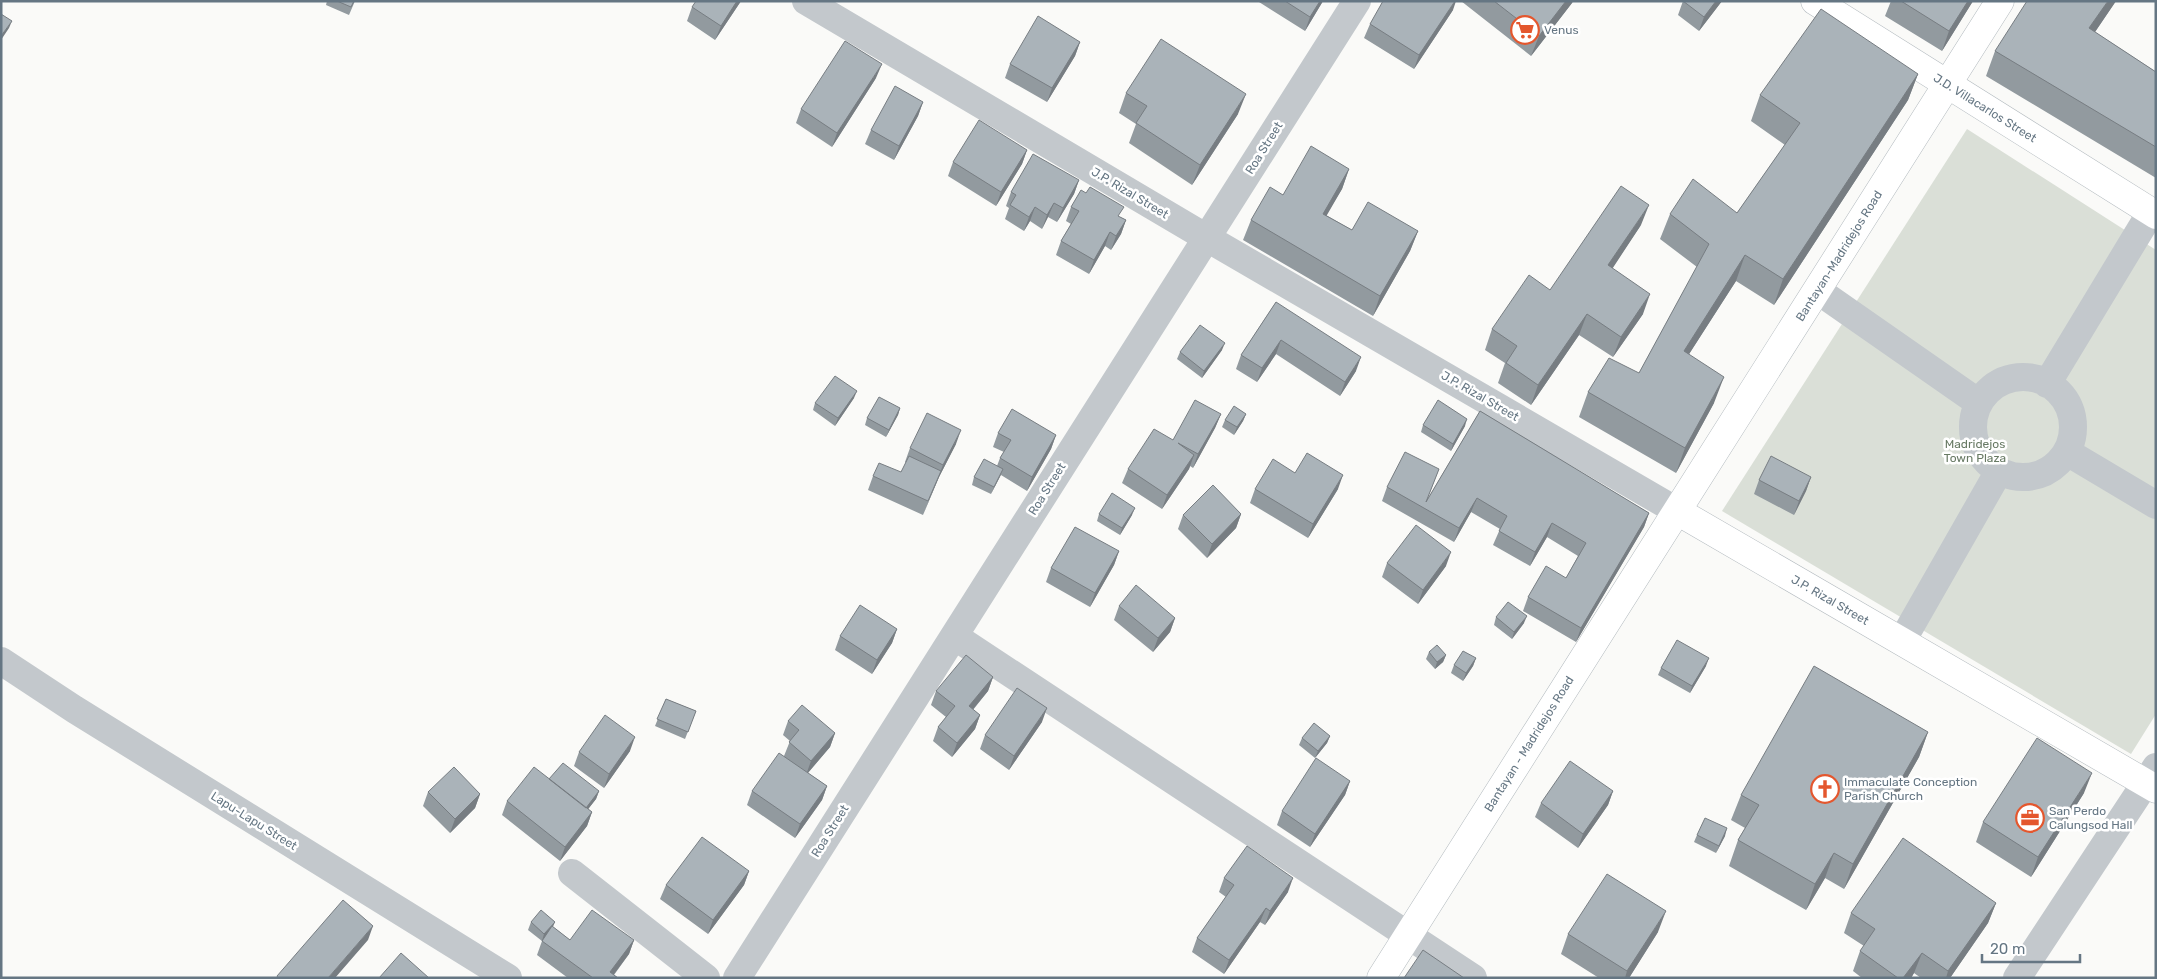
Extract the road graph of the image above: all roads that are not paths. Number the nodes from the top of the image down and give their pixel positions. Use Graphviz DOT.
graph roads {
  1 [pos="806,1"];
  2 [pos="1357,1"];
  3 [pos="1815,1"];
  4 [pos="2000,1"];
  5 [pos="1947,84"];
  6 [pos="2153,214"];
  7 [pos="1207,238"];
  8 [pos="1817,290"];
  9 [pos="2047,384"];
  10 [pos="1979,403"];
  11 [pos="2067,452"];
  12 [pos="1999,471"];
  13 [pos="2156,505"];
  14 [pos="1677,511"];
  15 [pos="954,636"];
  16 [pos="1902,641"];
  17 [pos="1,661"];
  18 [pos="2152,779"];
  19 [pos="572,873"];
  20 [pos="1408,935"];
  21 [pos="2020,976"];
  22 [pos="508,978"];
  23 [pos="706,978"];
  24 [pos="737,978"];
  25 [pos="1380,978"];
  26 [pos="1473,978"];
  1 -- 7 [label="street, J.P. Rizal Street"];
  2 -- 7 [label="street, Roa Street"];
  3 -- 5 [label="main road, J.D. Villacarlos Street"];
  4 -- 5 [label="main road, Bantayan-Madridejos Road"];
  5 -- 6 [label="main road, J.D. Villacarlos Street"];
  5 -- 8 [label="main road, Bantayan-Madridejos Road"];
  6 -- 9 [label="street"];
  7 -- 14 [label="street, J.P. Rizal Street"];
  7 -- 15 [label="street, Roa Street"];
  8 -- 10 [label="street"];
  8 -- 14 [label="main road, Bantayan-Madridejos Road"];
  9 -- 10 [label="street"];
  9 -- 11 [label="street"];
  10 -- 12 [label="street"];
  11 -- 12 [label="street"];
  11 -- 13 [label="street"];
  12 -- 16 [label="street"];
  14 -- 16 [label="main road, J.P. Rizal Street"];
  14 -- 20 [label="main road, Bantayan - Madridejos Road"];
  15 -- 20 [label="street"];
  15 -- 24 [label="street, Roa Street"];
  16 -- 18 [label="main road, J.P. Rizal Street"];
  17 -- 22 [label="street, Lapu-Lapu Street"];
  18 -- 21 [label="street"];
  19 -- 23 [label="street"];
  20 -- 25 [label="main road, Bantayan - Madridejos Road"];
  20 -- 26 [label="street"];
}
